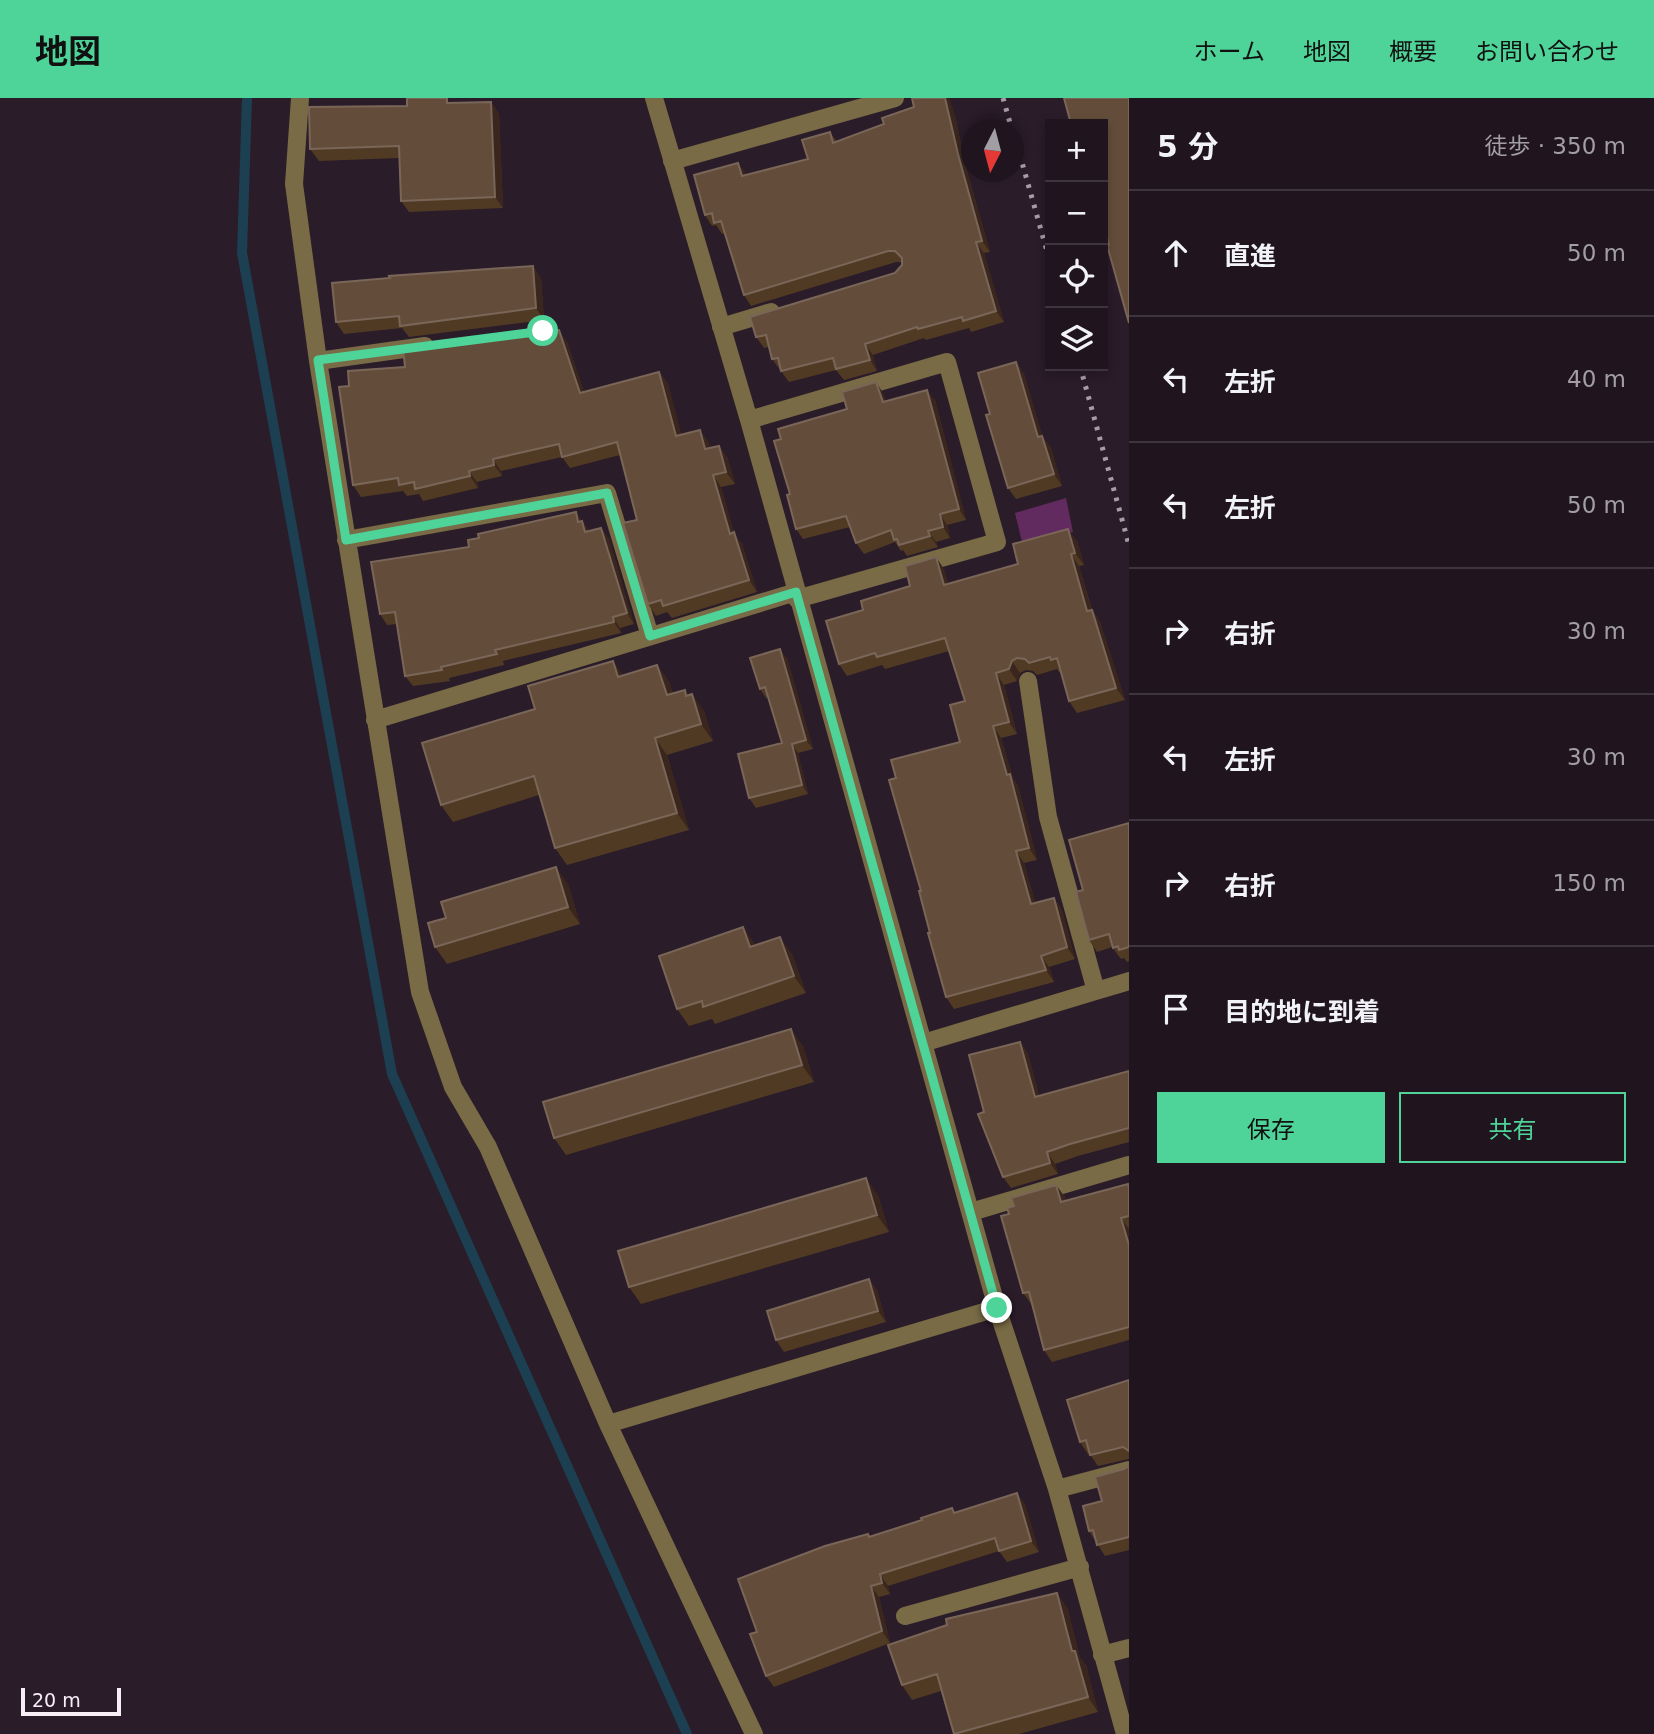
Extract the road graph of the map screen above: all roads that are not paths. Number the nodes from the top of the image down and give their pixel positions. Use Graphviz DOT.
graph roads {
  1 [pos="300,98"];
  2 [pos="654,98"];
  3 [pos="895,98"];
  4 [pos="672,161"];
  5 [pos="785,308"];
  6 [pos="721,327"];
  7 [pos="437,345"];
  8 [pos="318,360"];
  9 [pos="748,420"];
  10 [pos="346,540"];
  11 [pos="796,596"];
  12 [pos="650,636"];
  13 [pos="1028,681"];
  14 [pos="375,720"];
  15 [pos="1129,981"];
  16 [pos="1096,991"];
  17 [pos="923,1043"];
  18 [pos="1129,1165"];
  19 [pos="971,1212"];
  20 [pos="997,1308"];
  21 [pos="608,1424"];
  22 [pos="1129,1470"];
  23 [pos="1057,1489"];
  24 [pos="1080,1567"];
  25 [pos="905,1616"];
  26 [pos="1129,1648"];
  27 [pos="1102,1655"];
  28 [pos="754,1734"];
  29 [pos="1125,1734"];
  1 -- 8 [label="street"];
  2 -- 4 [label="street"];
  3 -- 4 [label="street"];
  4 -- 6 [label="street"];
  5 -- 6 [label="street"];
  6 -- 9 [label="street"];
  7 -- 8 [label="street"];
  8 -- 10 [label="street"];
  9 -- 11 [label="street"];
  9 -- 11 [label="street"];
  10 -- 12 [label="street"];
  10 -- 14 [label="street"];
  11 -- 12 [label="street"];
  11 -- 17 [label="street"];
  12 -- 14 [label="street"];
  13 -- 16 [label="street"];
  14 -- 21 [label="street"];
  15 -- 16 [label="street"];
  16 -- 17 [label="street"];
  17 -- 19 [label="street"];
  18 -- 19 [label="street"];
  19 -- 20 [label="street"];
  20 -- 21 [label="street"];
  20 -- 23 [label="street"];
  21 -- 28 [label="street"];
  22 -- 23 [label="street"];
  23 -- 24 [label="street"];
  24 -- 25 [label="street"];
  24 -- 27 [label="street"];
  26 -- 27 [label="street"];
  27 -- 29 [label="street"];
}
